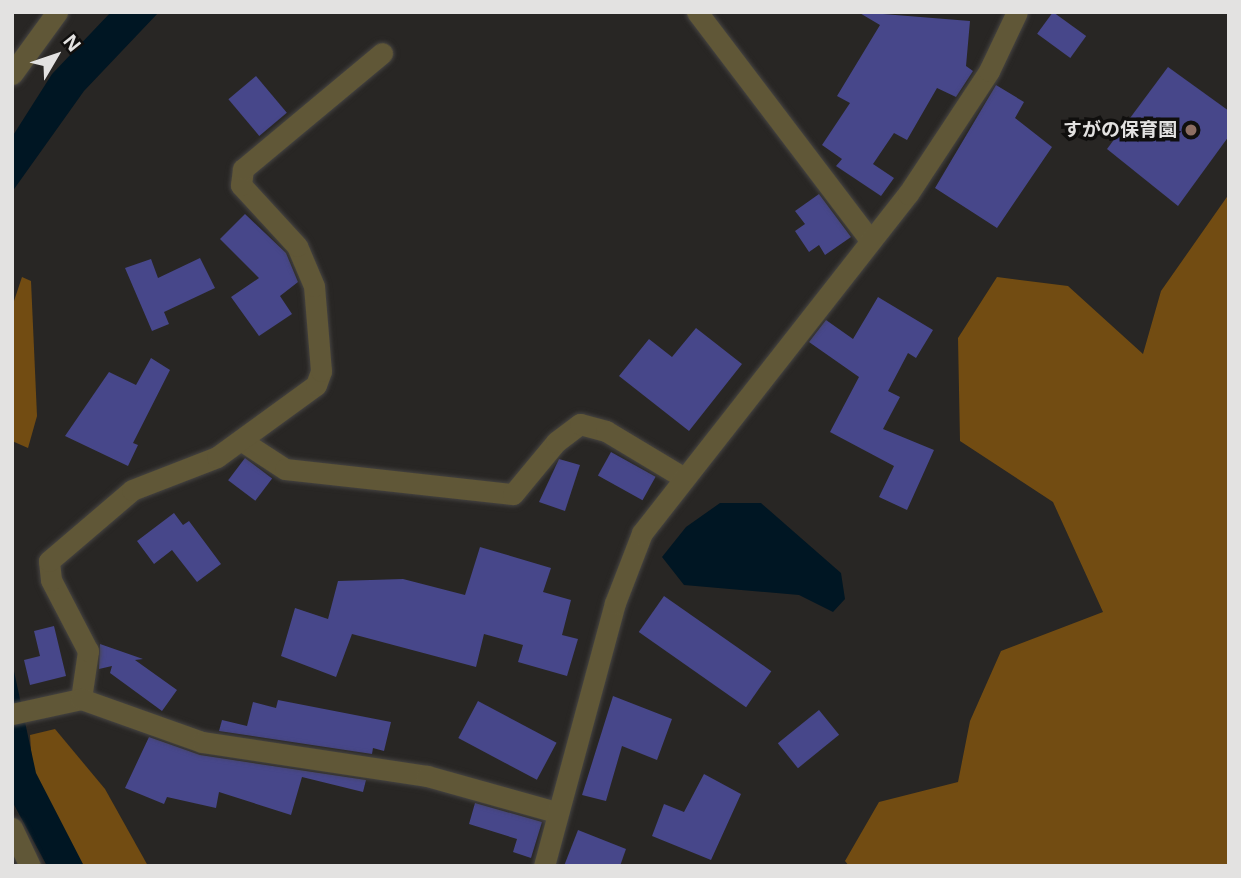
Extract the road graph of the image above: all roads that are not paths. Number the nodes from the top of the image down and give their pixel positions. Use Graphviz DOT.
graph roads {
  1 [pos="57,12"];
  2 [pos="697,12"];
  3 [pos="1017,12"];
  4 [pos="382,53"];
  5 [pos="12,74"];
  6 [pos="870,240"];
  7 [pos="242,441"];
  8 [pos="681,476"];
  9 [pos="81,699"];
  10 [pos="22,711"];
  11 [pos="556,812"];
  12 [pos="12,828"];
  13 [pos="30,866"];
  14 [pos="544,866"];
  1 -- 5 [label="street"];
  2 -- 6 [label="street"];
  3 -- 6 [label="street"];
  4 -- 7 [label="street"];
  6 -- 8 [label="street"];
  7 -- 8 [label="street"];
  7 -- 9 [label="street"];
  8 -- 11 [label="street"];
  9 -- 10 [label="street"];
  9 -- 11 [label="street"];
  11 -- 14 [label="street"];
  12 -- 13 [label="street"];
}
